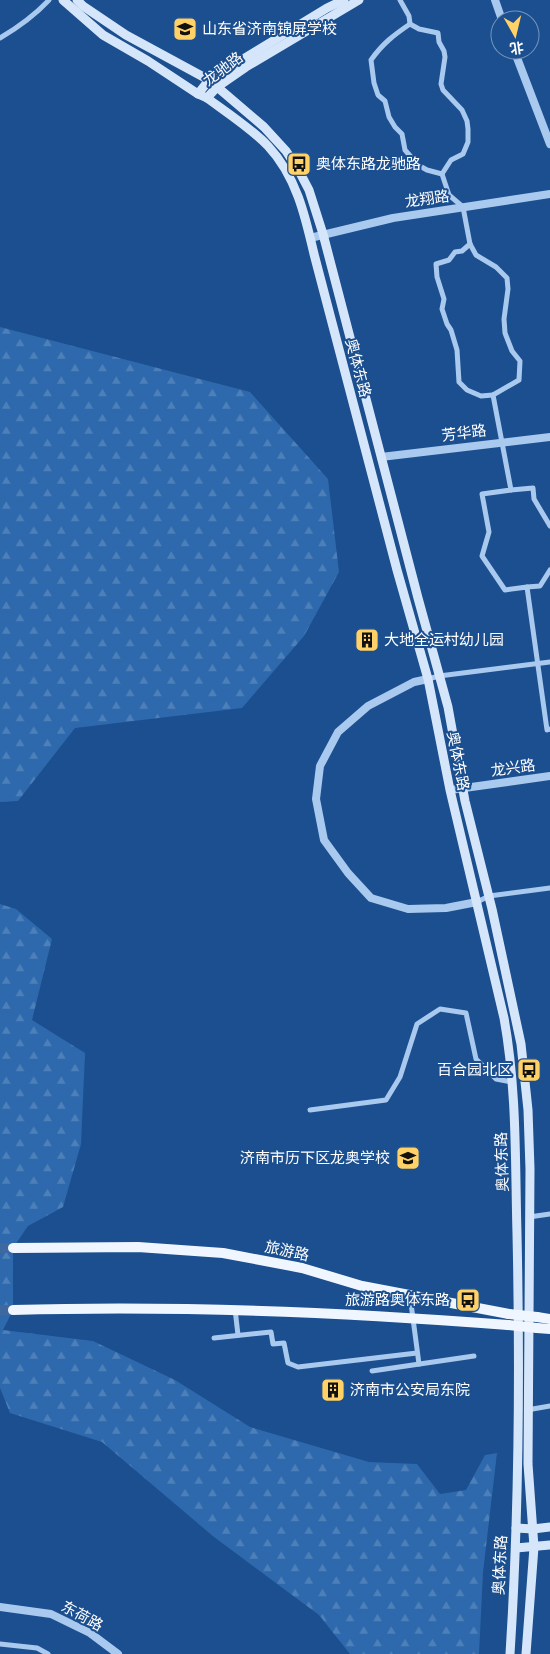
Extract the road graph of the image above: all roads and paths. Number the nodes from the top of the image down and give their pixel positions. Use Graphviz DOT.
graph roads {
  1 [pos="49,0"];
  2 [pos="63,0"];
  3 [pos="78,0"];
  4 [pos="344,0"];
  5 [pos="359,0"];
  6 [pos="400,0"];
  7 [pos="410,24"];
  8 [pos="0,38"];
  9 [pos="518,60"];
  10 [pos="209,80"];
  11 [pos="217,88"];
  12 [pos="198,94"];
  13 [pos="207,98"];
  14 [pos="550,144"];
  15 [pos="442,174"];
  16 [pos="550,194"];
  17 [pos="463,207"];
  18 [pos="323,234"];
  19 [pos="310,238"];
  20 [pos="470,244"];
  21 [pos="493,395"];
  22 [pos="550,437"];
  23 [pos="503,442"];
  24 [pos="381,458"];
  25 [pos="511,490"];
  26 [pos="550,526"];
  27 [pos="550,570"];
  28 [pos="527,587"];
  29 [pos="550,662"];
  30 [pos="439,676"];
  31 [pos="428,680"];
  32 [pos="550,729"];
  33 [pos="550,776"];
  34 [pos="463,789"];
  35 [pos="450,790"];
  36 [pos="550,888"];
  37 [pos="489,896"];
  38 [pos="477,902"];
  39 [pos="512,1082"];
  40 [pos="310,1110"];
  41 [pos="550,1214"];
  42 [pos="529,1217"];
  43 [pos="13,1248"];
  44 [pos="410,1296"];
  45 [pos="235,1309"];
  46 [pos="13,1310"];
  47 [pos="413,1318"];
  48 [pos="550,1319"];
  49 [pos="508,1320"];
  50 [pos="537,1323"];
  51 [pos="550,1329"];
  52 [pos="238,1335"];
  53 [pos="214,1338"];
  54 [pos="417,1353"];
  55 [pos="474,1356"];
  56 [pos="419,1364"];
  57 [pos="372,1371"];
  58 [pos="550,1406"];
  59 [pos="523,1409"];
  60 [pos="550,1527"];
  61 [pos="516,1528"];
  62 [pos="533,1529"];
  63 [pos="550,1545"];
  64 [pos="534,1547"];
  65 [pos="516,1548"];
  66 [pos="0,1607"];
  67 [pos="0,1644"];
  68 [pos="48,1654"];
  69 [pos="118,1654"];
  70 [pos="510,1654"];
  71 [pos="526,1654"];
  1 -- 8 [label="street"];
  2 -- 12 [label="main road, 奥体东路"];
  3 -- 10 [label="main road"];
  4 -- 10 [label="main road, 龙驰路"];
  5 -- 11 [label="main road, 龙驰路"];
  6 -- 7 [label="street"];
  7 -- 15 [label="street"];
  7 -- 15 [label="street"];
  9 -- 14 [label="street"];
  10 -- 11 [label="main road"];
  10 -- 12 [label="main road, 龙驰路"];
  11 -- 13 [label="main road, 龙驰路"];
  11 -- 18 [label="main road"];
  12 -- 13 [label="main road, 奥体东路"];
  13 -- 19 [label="main road, 奥体东路"];
  15 -- 17 [label="street"];
  16 -- 17 [label="street, 龙翔路"];
  17 -- 18 [label="street, 龙翔路"];
  17 -- 20 [label="street"];
  18 -- 19 [label="street, 龙翔路"];
  18 -- 24 [label="main road"];
  19 -- 31 [label="main road, 奥体东路"];
  20 -- 21 [label="street"];
  20 -- 21 [label="street"];
  21 -- 23 [label="street"];
  22 -- 23 [label="street, 芳华路"];
  23 -- 24 [label="street, 芳华路"];
  23 -- 25 [label="street"];
  24 -- 30 [label="main road"];
  25 -- 26 [label="street"];
  25 -- 28 [label="street"];
  27 -- 28 [label="street"];
  28 -- 32 [label="street"];
  29 -- 30 [label="street"];
  30 -- 31 [label="street"];
  30 -- 34 [label="main road"];
  31 -- 35 [label="main road, 奥体东路"];
  31 -- 38 [label="street"];
  33 -- 34 [label="street, 龙兴路"];
  34 -- 35 [label="street, 龙兴路"];
  34 -- 37 [label="main road"];
  35 -- 38 [label="main road, 奥体东路"];
  36 -- 37 [label="street"];
  37 -- 38 [label="street"];
  37 -- 42 [label="main road"];
  38 -- 39 [label="main road, 奥体东路"];
  39 -- 40 [label="street"];
  39 -- 59 [label="main road, 奥体东路"];
  41 -- 42 [label="street"];
  42 -- 59 [label="main road"];
  43 -- 44 [label="main road, 旅游路"];
  44 -- 47 [label="street"];
  44 -- 49 [label="main road, 旅游路"];
  45 -- 46 [label="main road, 旅游路"];
  45 -- 47 [label="main road, 旅游路"];
  45 -- 52 [label="street"];
  47 -- 49 [label="main road, 旅游路"];
  47 -- 54 [label="street"];
  48 -- 50 [label="main road, 旅游路"];
  49 -- 50 [label="main road, 旅游路, bridge"];
  50 -- 51 [label="main road, 旅游路"];
  52 -- 53 [label="street"];
  52 -- 54 [label="street"];
  54 -- 56 [label="street"];
  55 -- 56 [label="street"];
  56 -- 57 [label="street"];
  58 -- 59 [label="street"];
  59 -- 61 [label="main road, 奥体东路"];
  59 -- 62 [label="main road"];
  60 -- 62 [label="main road"];
  61 -- 62 [label="main road"];
  61 -- 65 [label="main road, 奥体东路"];
  62 -- 64 [label="main road"];
  63 -- 64 [label="main road"];
  64 -- 65 [label="main road"];
  64 -- 71 [label="main road"];
  65 -- 70 [label="main road, 奥体东路"];
  66 -- 69 [label="street, 东荷路"];
  67 -- 68 [label="street"];
}
